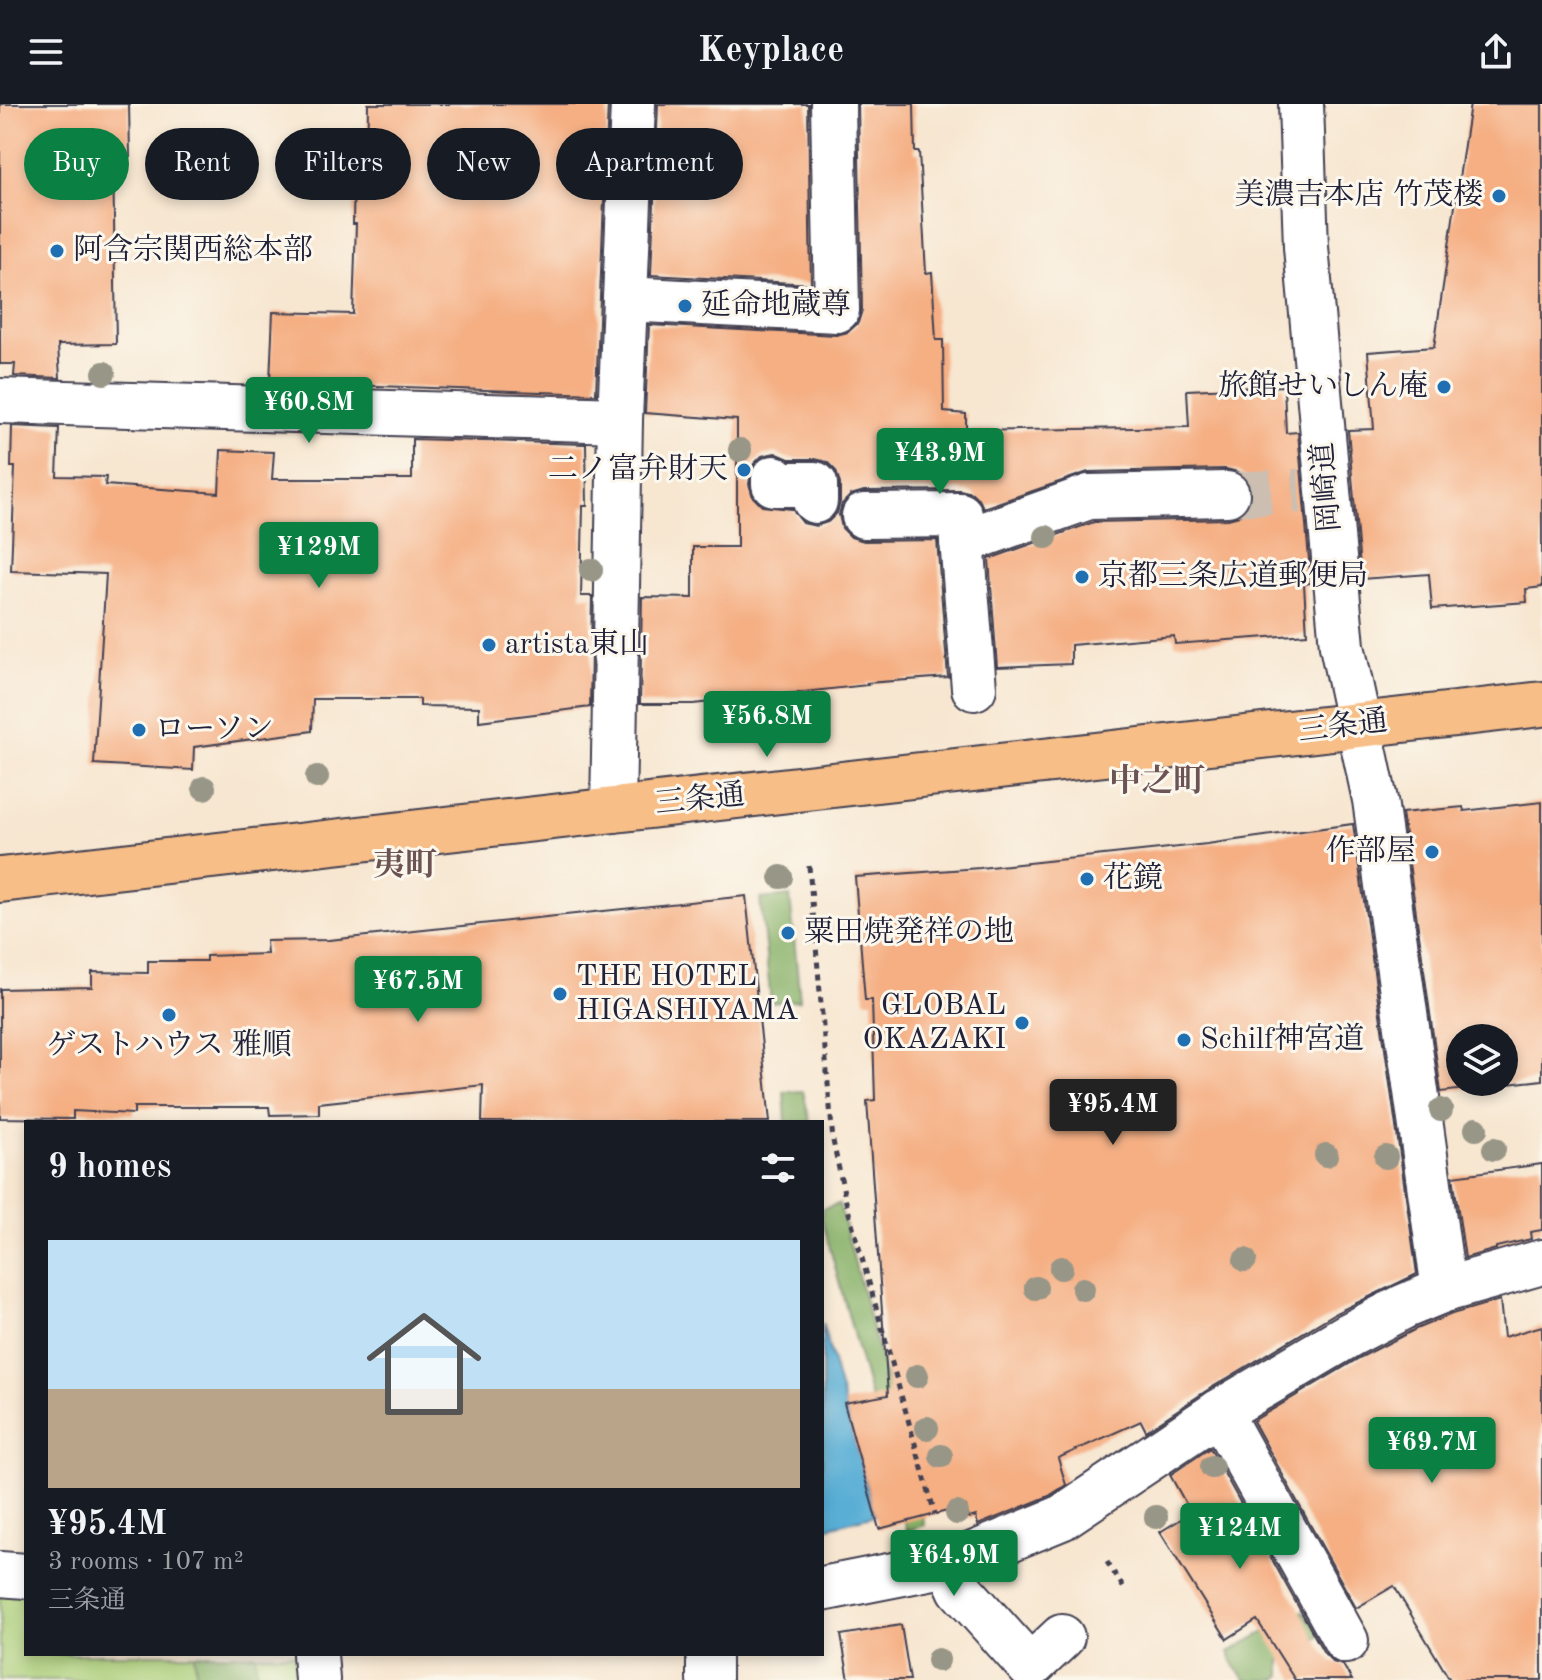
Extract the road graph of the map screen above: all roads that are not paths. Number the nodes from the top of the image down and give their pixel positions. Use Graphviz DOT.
graph roads {
  1 [pos="633,104"];
  2 [pos="833,104"];
  3 [pos="1301,104"];
  4 [pos="625,299"];
  5 [pos="0,401"];
  6 [pos="620,420"];
  7 [pos="774,478"];
  8 [pos="1227,494"];
  9 [pos="962,542"];
  10 [pos="974,688"];
  11 [pos="1542,704"];
  12 [pos="1359,726"];
  13 [pos="613,810"];
  14 [pos="0,880"];
  15 [pos="1542,1262"];
  16 [pos="1444,1290"];
  17 [pos="1219,1412"];
  18 [pos="949,1564"];
  19 [pos="0,1574"];
  20 [pos="24,1576"];
  21 [pos="824,1589"];
  22 [pos="1062,1637"];
  23 [pos="1346,1641"];
  24 [pos="315,1656"];
  25 [pos="709,1656"];
  26 [pos="317,1680"];
  27 [pos="709,1680"];
  1 -- 4 [label="street"];
  2 -- 4 [label="street"];
  3 -- 12 [label="street, 岡崎道"];
  4 -- 6 [label="street"];
  5 -- 6 [label="street"];
  6 -- 13 [label="street"];
  7 -- 9 [label="street"];
  8 -- 9 [label="street"];
  9 -- 10 [label="street"];
  11 -- 12 [label="main road, 三条通"];
  12 -- 13 [label="main road, 三条通"];
  12 -- 16 [label="street, 岡崎道"];
  13 -- 14 [label="main road, 三条通"];
  15 -- 16 [label="street"];
  16 -- 17 [label="street"];
  17 -- 18 [label="street"];
  17 -- 23 [label="street"];
  18 -- 21 [label="street"];
  18 -- 22 [label="street"];
  19 -- 20 [label="street"];
  24 -- 26 [label="street"];
  25 -- 27 [label="street"];
}
